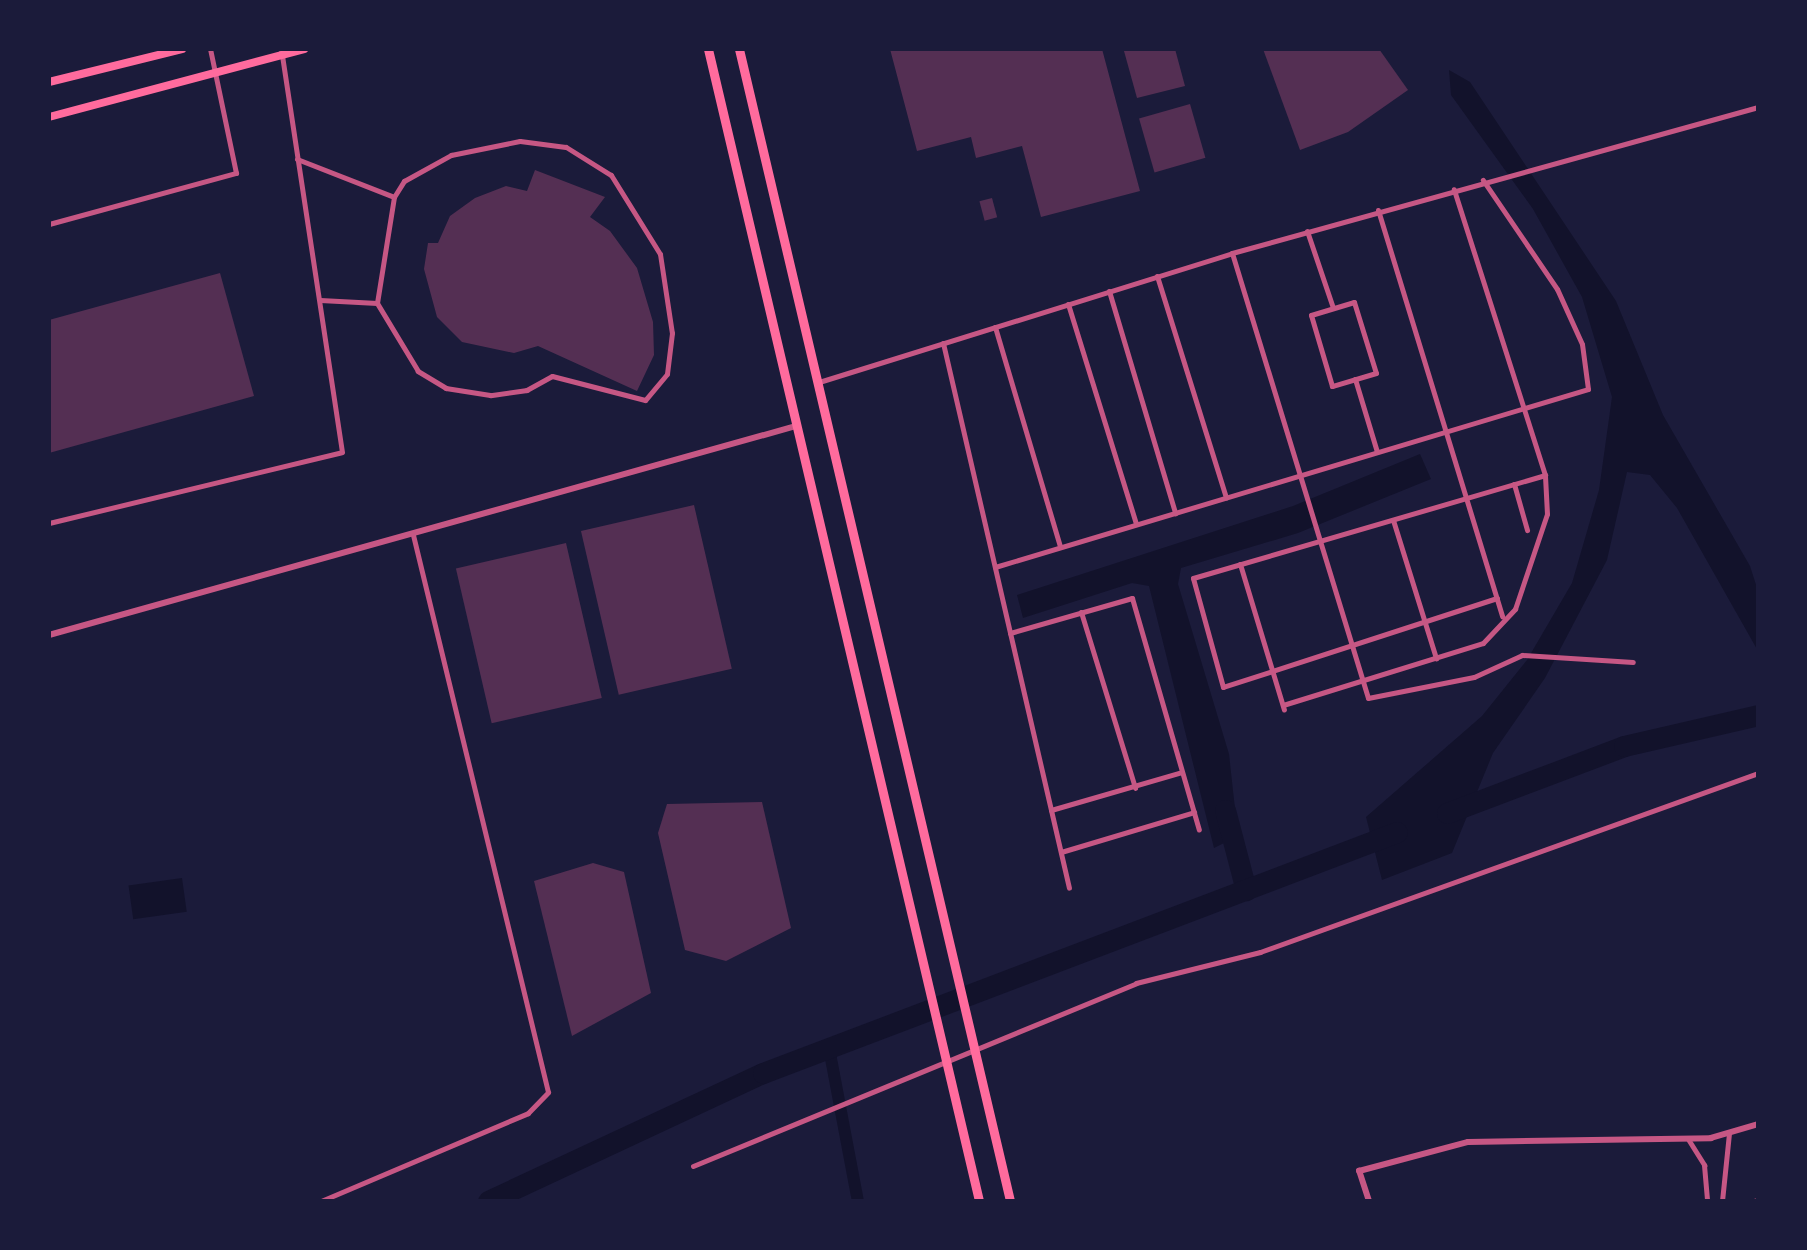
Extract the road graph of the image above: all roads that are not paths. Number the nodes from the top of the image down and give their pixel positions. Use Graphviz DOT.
graph roads {
  1 [pos="182,49"];
  2 [pos="210,49"];
  3 [pos="304,49"];
  4 [pos="699,49"];
  5 [pos="708,49"];
  6 [pos="281,52"];
  7 [pos="740,52"];
  8 [pos="711,64"];
  9 [pos="215,73"];
  10 [pos="49,82"];
  11 [pos="1758,107"];
  12 [pos="49,117"];
  13 [pos="297,159"];
  14 [pos="1483,180"];
  15 [pos="1454,189"];
  16 [pos="394,197"];
  17 [pos="1378,211"];
  18 [pos="49,224"];
  19 [pos="1307,231"];
  20 [pos="1232,253"];
  21 [pos="1157,276"];
  22 [pos="1109,291"];
  23 [pos="320,300"];
  24 [pos="377,303"];
  25 [pos="1068,304"];
  26 [pos="1333,309"];
  27 [pos="995,327"];
  28 [pos="943,343"];
  29 [pos="1355,379"];
  30 [pos="819,382"];
  31 [pos="1524,408"];
  32 [pos="796,426"];
  33 [pos="1446,432"];
  34 [pos="1377,452"];
  35 [pos="1300,475"];
  36 [pos="1545,475"];
  37 [pos="1514,484"];
  38 [pos="1226,497"];
  39 [pos="1466,498"];
  40 [pos="1175,513"];
  41 [pos="1393,520"];
  42 [pos="49,523"];
  43 [pos="1136,524"];
  44 [pos="1527,530"];
  45 [pos="413,535"];
  46 [pos="1320,541"];
  47 [pos="1060,547"];
  48 [pos="1240,564"];
  49 [pos="995,566"];
  50 [pos="1497,598"];
  51 [pos="1081,612"];
  52 [pos="1502,616"];
  53 [pos="1424,622"];
  54 [pos="1010,633"];
  55 [pos="49,635"];
  56 [pos="1352,645"];
  57 [pos="1436,658"];
  58 [pos="1633,662"];
  59 [pos="1272,671"];
  60 [pos="1363,682"];
  61 [pos="1182,772"];
  62 [pos="1758,773"];
  63 [pos="1135,785"];
  64 [pos="1051,810"];
  65 [pos="1194,812"];
  66 [pos="1199,830"];
  67 [pos="1061,852"];
  68 [pos="1069,888"];
  69 [pos="1758,1124"];
  70 [pos="1729,1133"];
  71 [pos="1688,1139"];
  72 [pos="694,1166"];
  73 [pos="321,1201"];
  74 [pos="979,1201"];
  75 [pos="1010,1201"];
  76 [pos="1369,1201"];
  77 [pos="1707,1201"];
  78 [pos="1723,1201"];
  1 -- 10 [label="main road"];
  2 -- 9 [label="street"];
  3 -- 6 [label="main road"];
  4 -- 8 [label="highway"];
  5 -- 8 [label="highway"];
  6 -- 9 [label="main road"];
  6 -- 13 [label="street"];
  7 -- 30 [label="highway"];
  8 -- 32 [label="highway"];
  9 -- 12 [label="main road"];
  9 -- 18 [label="street"];
  11 -- 14 [label="street"];
  13 -- 16 [label="street"];
  13 -- 23 [label="street"];
  14 -- 15 [label="street"];
  14 -- 31 [label="street"];
  15 -- 17 [label="street"];
  15 -- 31 [label="street"];
  16 -- 24 [label="street"];
  16 -- 24 [label="street"];
  17 -- 19 [label="street"];
  17 -- 33 [label="street"];
  19 -- 20 [label="street"];
  19 -- 26 [label="street"];
  20 -- 21 [label="street"];
  20 -- 35 [label="street"];
  21 -- 22 [label="street"];
  21 -- 38 [label="street"];
  22 -- 25 [label="street"];
  22 -- 40 [label="street"];
  23 -- 24 [label="street"];
  23 -- 42 [label="street"];
  25 -- 27 [label="street"];
  25 -- 43 [label="street"];
  26 -- 29 [label="street"];
  26 -- 29 [label="street"];
  27 -- 28 [label="street"];
  27 -- 47 [label="street"];
  28 -- 30 [label="street"];
  28 -- 49 [label="street"];
  29 -- 34 [label="street"];
  30 -- 75 [label="highway"];
  31 -- 33 [label="street"];
  31 -- 36 [label="street"];
  32 -- 45 [label="street"];
  32 -- 74 [label="highway"];
  33 -- 34 [label="street"];
  33 -- 39 [label="street"];
  34 -- 35 [label="street"];
  35 -- 38 [label="street"];
  35 -- 46 [label="street"];
  36 -- 37 [label="street"];
  36 -- 52 [label="street"];
  37 -- 39 [label="street"];
  37 -- 44 [label="street"];
  38 -- 40 [label="street"];
  39 -- 41 [label="street"];
  39 -- 50 [label="street"];
  40 -- 43 [label="street"];
  41 -- 46 [label="street"];
  41 -- 53 [label="street"];
  43 -- 47 [label="street"];
  45 -- 55 [label="street"];
  45 -- 73 [label="street"];
  46 -- 48 [label="street"];
  46 -- 56 [label="street"];
  47 -- 49 [label="street"];
  48 -- 59 [label="street"];
  48 -- 59 [label="street"];
  49 -- 54 [label="street"];
  50 -- 52 [label="street"];
  50 -- 53 [label="street"];
  51 -- 54 [label="street"];
  51 -- 61 [label="street"];
  51 -- 63 [label="street"];
  52 -- 57 [label="street"];
  53 -- 56 [label="street"];
  53 -- 57 [label="street"];
  54 -- 64 [label="street"];
  56 -- 59 [label="street"];
  56 -- 60 [label="street"];
  57 -- 60 [label="street"];
  58 -- 60 [label="street"];
  59 -- 60 [label="street"];
  61 -- 63 [label="street"];
  61 -- 65 [label="street"];
  62 -- 72 [label="street"];
  63 -- 64 [label="street"];
  64 -- 67 [label="street"];
  65 -- 66 [label="street"];
  65 -- 67 [label="street"];
  67 -- 68 [label="street"];
  69 -- 70 [label="street"];
  70 -- 71 [label="street"];
  70 -- 78 [label="street"];
  71 -- 76 [label="street"];
  71 -- 77 [label="street"];
}
